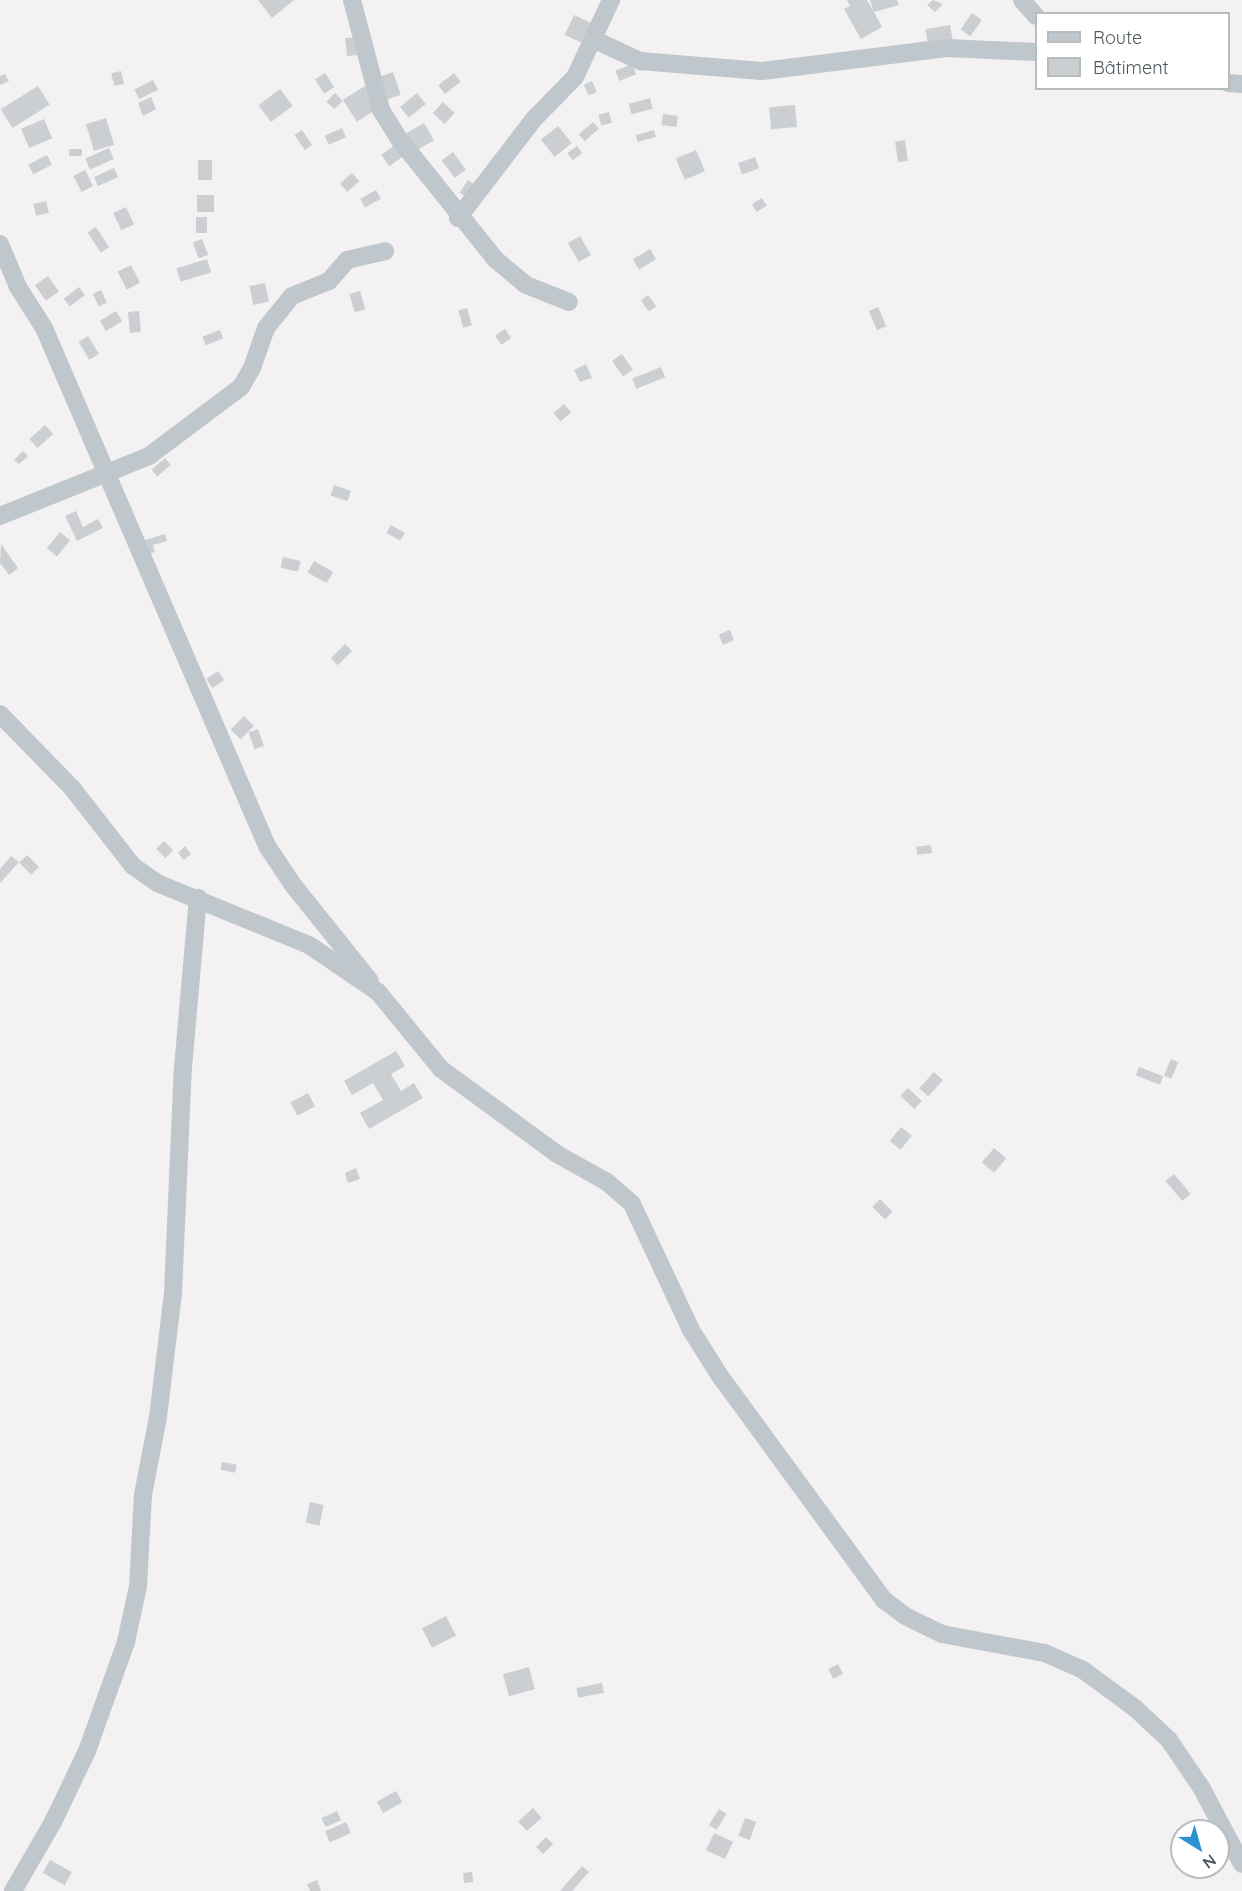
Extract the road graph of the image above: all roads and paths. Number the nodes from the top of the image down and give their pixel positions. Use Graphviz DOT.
graph roads {
  1 [pos="352,0"];
  2 [pos="611,0"];
  3 [pos="1022,0"];
  4 [pos="1035,15"];
  5 [pos="595,40"];
  6 [pos="1035,52"];
  7 [pos="458,218"];
  8 [pos="0,244"];
  9 [pos="385,251"];
  10 [pos="569,302"];
  11 [pos="105,471"];
  12 [pos="0,516"];
  13 [pos="0,714"];
  14 [pos="198,898"];
  15 [pos="378,992"];
  16 [pos="1242,1864"];
  17 [pos="13,1891"];
  1 -- 7 [label="street"];
  2 -- 5 [label="street"];
  3 -- 4 [label="street"];
  5 -- 6 [label="street"];
  5 -- 7 [label="street"];
  7 -- 10 [label="street"];
  8 -- 11 [label="street"];
  9 -- 11 [label="street"];
  11 -- 12 [label="street"];
  11 -- 15 [label="street"];
  13 -- 14 [label="street"];
  14 -- 15 [label="street"];
  14 -- 17 [label="street"];
  15 -- 16 [label="street"];
}
